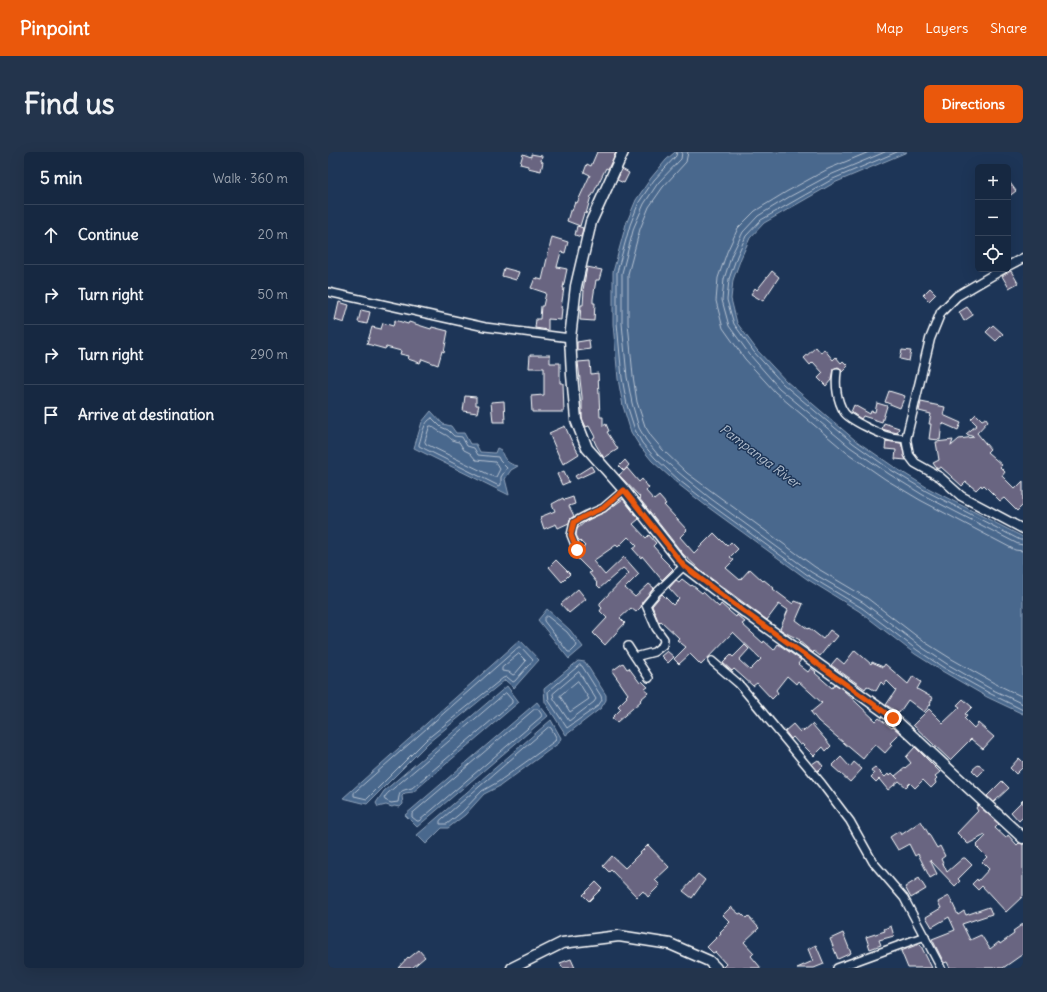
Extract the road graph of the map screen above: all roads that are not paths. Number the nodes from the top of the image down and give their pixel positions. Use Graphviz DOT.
graph roads {
  1 [pos="623,152"];
  2 [pos="1022,262"];
  3 [pos="1011,265"];
  4 [pos="998,272"];
  5 [pos="328,292"];
  6 [pos="570,338"];
  7 [pos="837,372"];
  8 [pos="906,439"];
  9 [pos="624,490"];
  10 [pos="1023,529"];
  11 [pos="577,550"];
  12 [pos="684,566"];
  13 [pos="628,646"];
  14 [pos="635,657"];
  15 [pos="712,661"];
  16 [pos="649,678"];
  17 [pos="1023,838"];
  18 [pos="925,936"];
  19 [pos="512,968"];
  20 [pos="716,968"];
  21 [pos="837,968"];
  22 [pos="941,968"];
  1 -- 6 [label="main road"];
  2 -- 3 [label="street"];
  4 -- 8 [label="street"];
  5 -- 6 [label="street"];
  6 -- 9 [label="main road"];
  7 -- 8 [label="street"];
  8 -- 10 [label="street"];
  9 -- 11 [label="street"];
  9 -- 12 [label="main road"];
  12 -- 14 [label="street"];
  12 -- 17 [label="main road"];
  13 -- 14 [label="street"];
  14 -- 16 [label="street"];
  15 -- 18 [label="street"];
  18 -- 21 [label="street"];
  18 -- 22 [label="street"];
  19 -- 20 [label="main road"];
}
